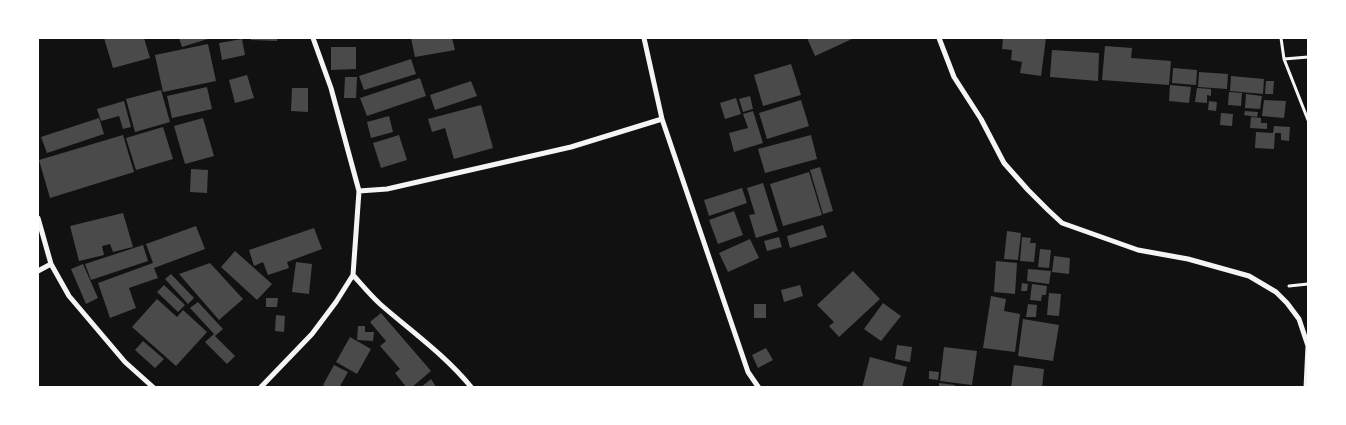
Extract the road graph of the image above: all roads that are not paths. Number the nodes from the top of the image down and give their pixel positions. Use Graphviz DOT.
graph roads {
  1 [pos="313,38"];
  2 [pos="644,38"];
  3 [pos="939,38"];
  4 [pos="662,119"];
  5 [pos="359,191"];
  6 [pos="38,218"];
  7 [pos="50,264"];
  8 [pos="38,272"];
  9 [pos="353,275"];
  10 [pos="154,388"];
  11 [pos="260,388"];
  12 [pos="472,388"];
  13 [pos="759,388"];
  14 [pos="1306,388"];
  1 -- 5 [label="street"];
  2 -- 4 [label="street"];
  3 -- 14 [label="street"];
  4 -- 5 [label="street"];
  4 -- 13 [label="street"];
  5 -- 9 [label="street"];
  6 -- 7 [label="street"];
  7 -- 8 [label="street"];
  7 -- 10 [label="street"];
  9 -- 11 [label="street"];
  9 -- 12 [label="street"];
}
